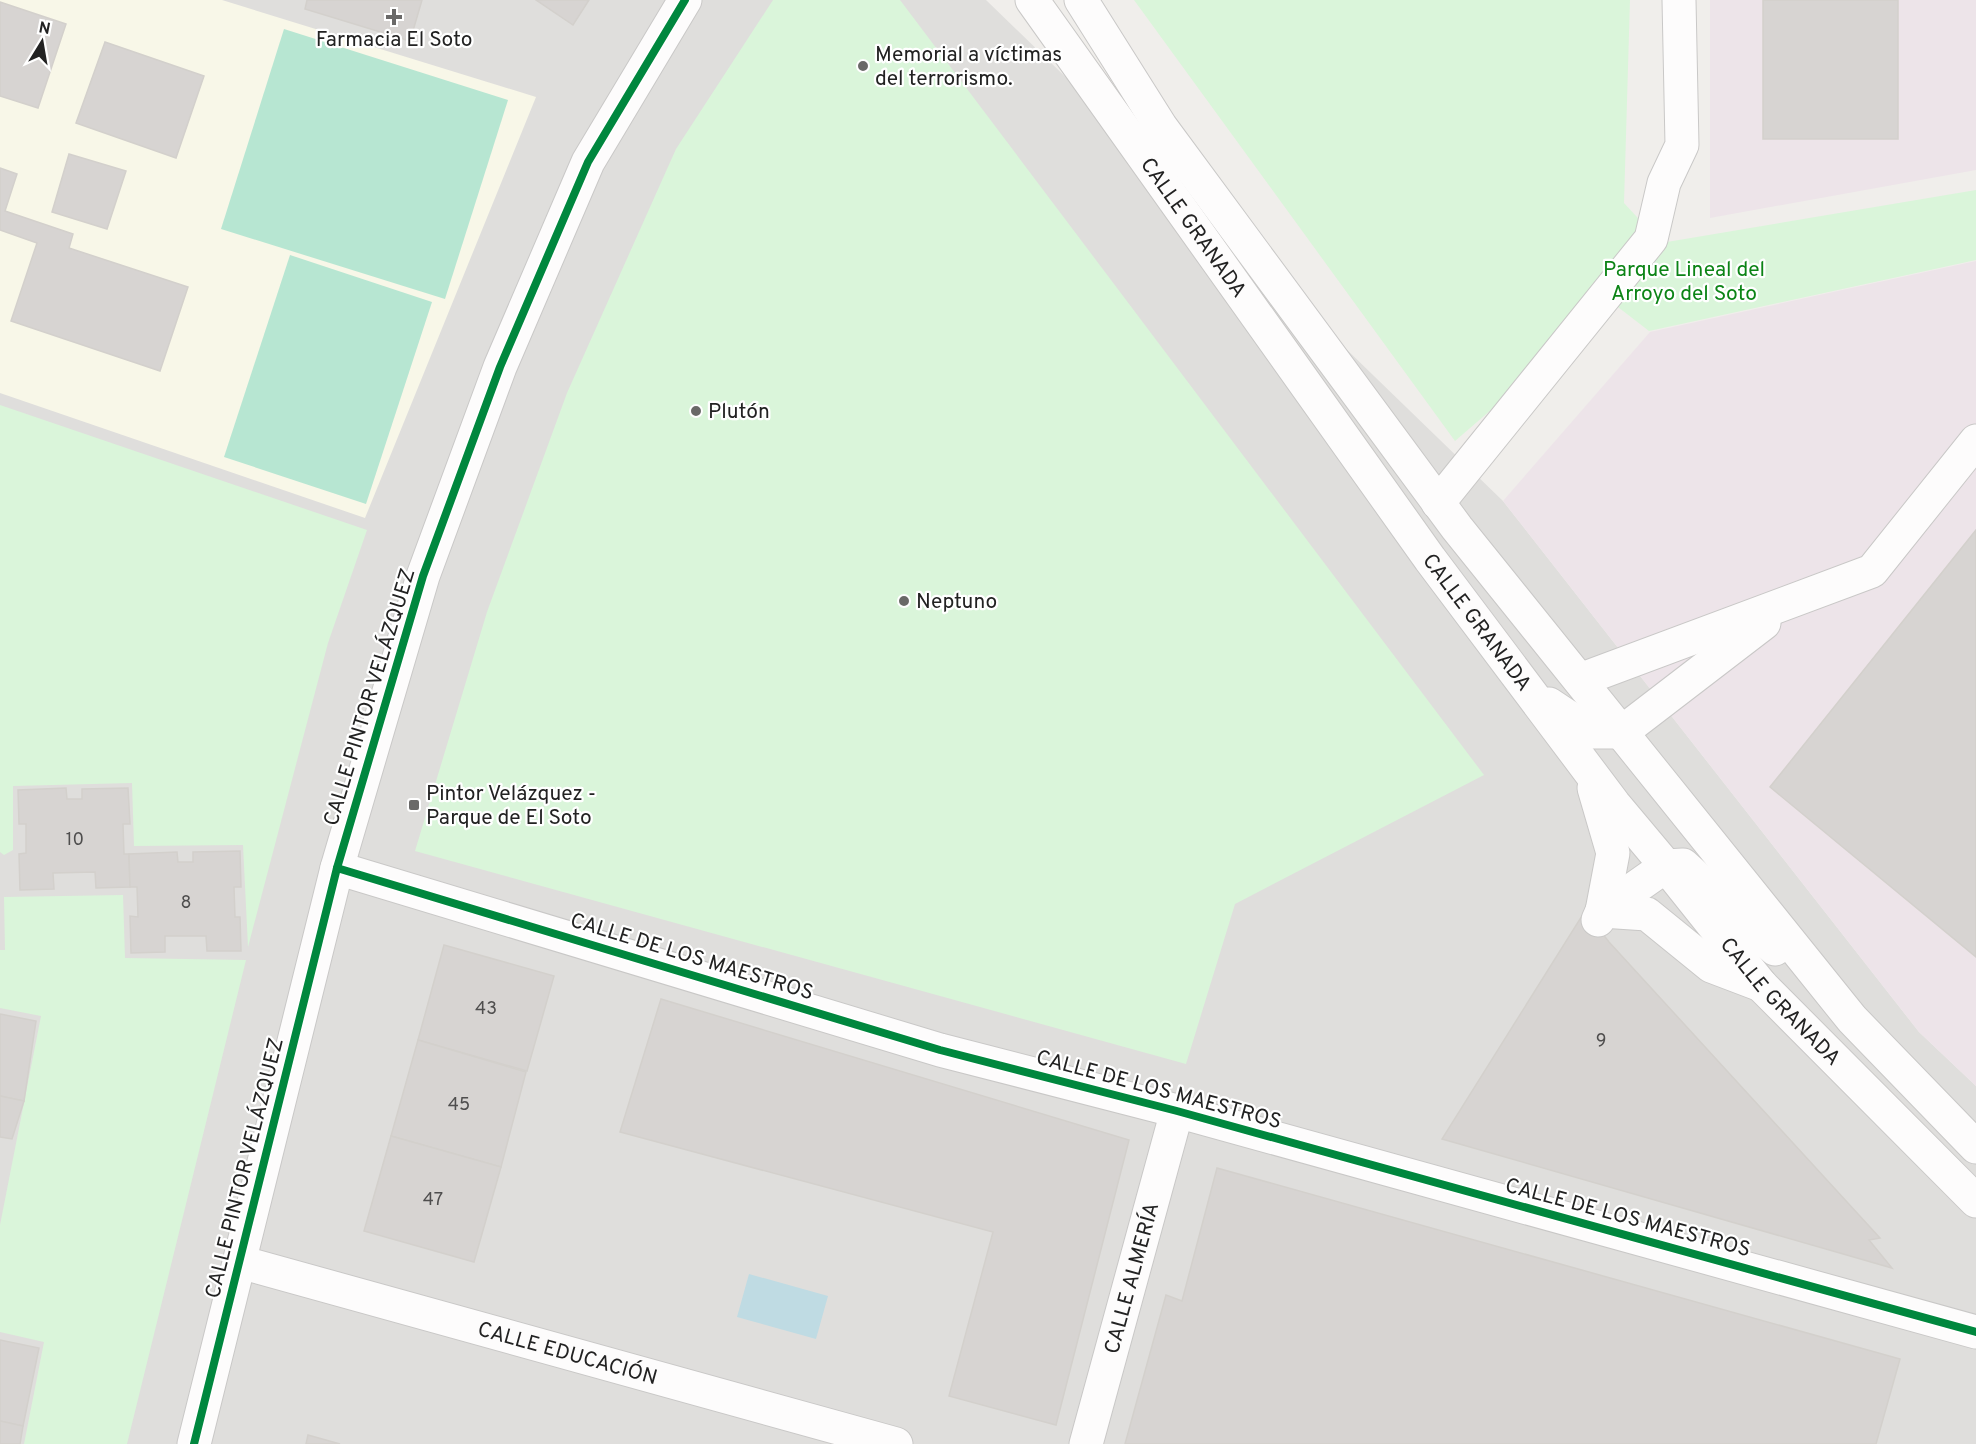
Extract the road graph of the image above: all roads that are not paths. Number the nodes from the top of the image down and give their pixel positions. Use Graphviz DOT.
graph roads {
  1 [pos="685,0"];
  2 [pos="1032,0"];
  3 [pos="1081,0"];
  4 [pos="1680,0"];
  5 [pos="1976,441"];
  6 [pos="1438,503"];
  7 [pos="1790,603"];
  8 [pos="1580,680"];
  9 [pos="1528,690"];
  10 [pos="1622,732"];
  11 [pos="1590,773"];
  12 [pos="1666,866"];
  13 [pos="337,868"];
  14 [pos="1600,916"];
  15 [pos="1761,985"];
  16 [pos="1852,1019"];
  17 [pos="1177,1111"];
  18 [pos="1976,1147"];
  19 [pos="1976,1201"];
  20 [pos="240,1262"];
  21 [pos="1976,1332"];
  22 [pos="194,1444"];
  23 [pos="896,1444"];
  24 [pos="1086,1444"];
  1 -- 13 [label="street, CALLE PINTOR VELÁZQUEZ"];
  2 -- 9 [label="street, CALLE GRANADA"];
  3 -- 6 [label="street, CALLE GRANADA"];
  4 -- 6 [label="street"];
  5 -- 7 [label="street"];
  6 -- 8 [label="street, CALLE GRANADA"];
  7 -- 8 [label="street"];
  7 -- 10 [label="street"];
  8 -- 10 [label="street, CALLE GRANADA"];
  9 -- 10 [label="street"];
  9 -- 11 [label="street, CALLE GRANADA"];
  10 -- 16 [label="street, CALLE GRANADA"];
  11 -- 12 [label="street, CALLE GRANADA"];
  11 -- 14 [label="street"];
  12 -- 14 [label="street"];
  12 -- 15 [label="street, CALLE GRANADA"];
  12 -- 16 [label="street"];
  13 -- 17 [label="street, CALLE DE LOS MAESTROS"];
  13 -- 20 [label="street, CALLE PINTOR VELÁZQUEZ"];
  14 -- 15 [label="street"];
  15 -- 19 [label="street, CALLE GRANADA"];
  16 -- 18 [label="street, CALLE GRANADA"];
  17 -- 21 [label="street, CALLE DE LOS MAESTROS"];
  17 -- 24 [label="street, CALLE ALMERÍA"];
  20 -- 22 [label="street, CALLE PINTOR VELÁZQUEZ"];
  20 -- 23 [label="street, CALLE EDUCACIÓN"];
}
